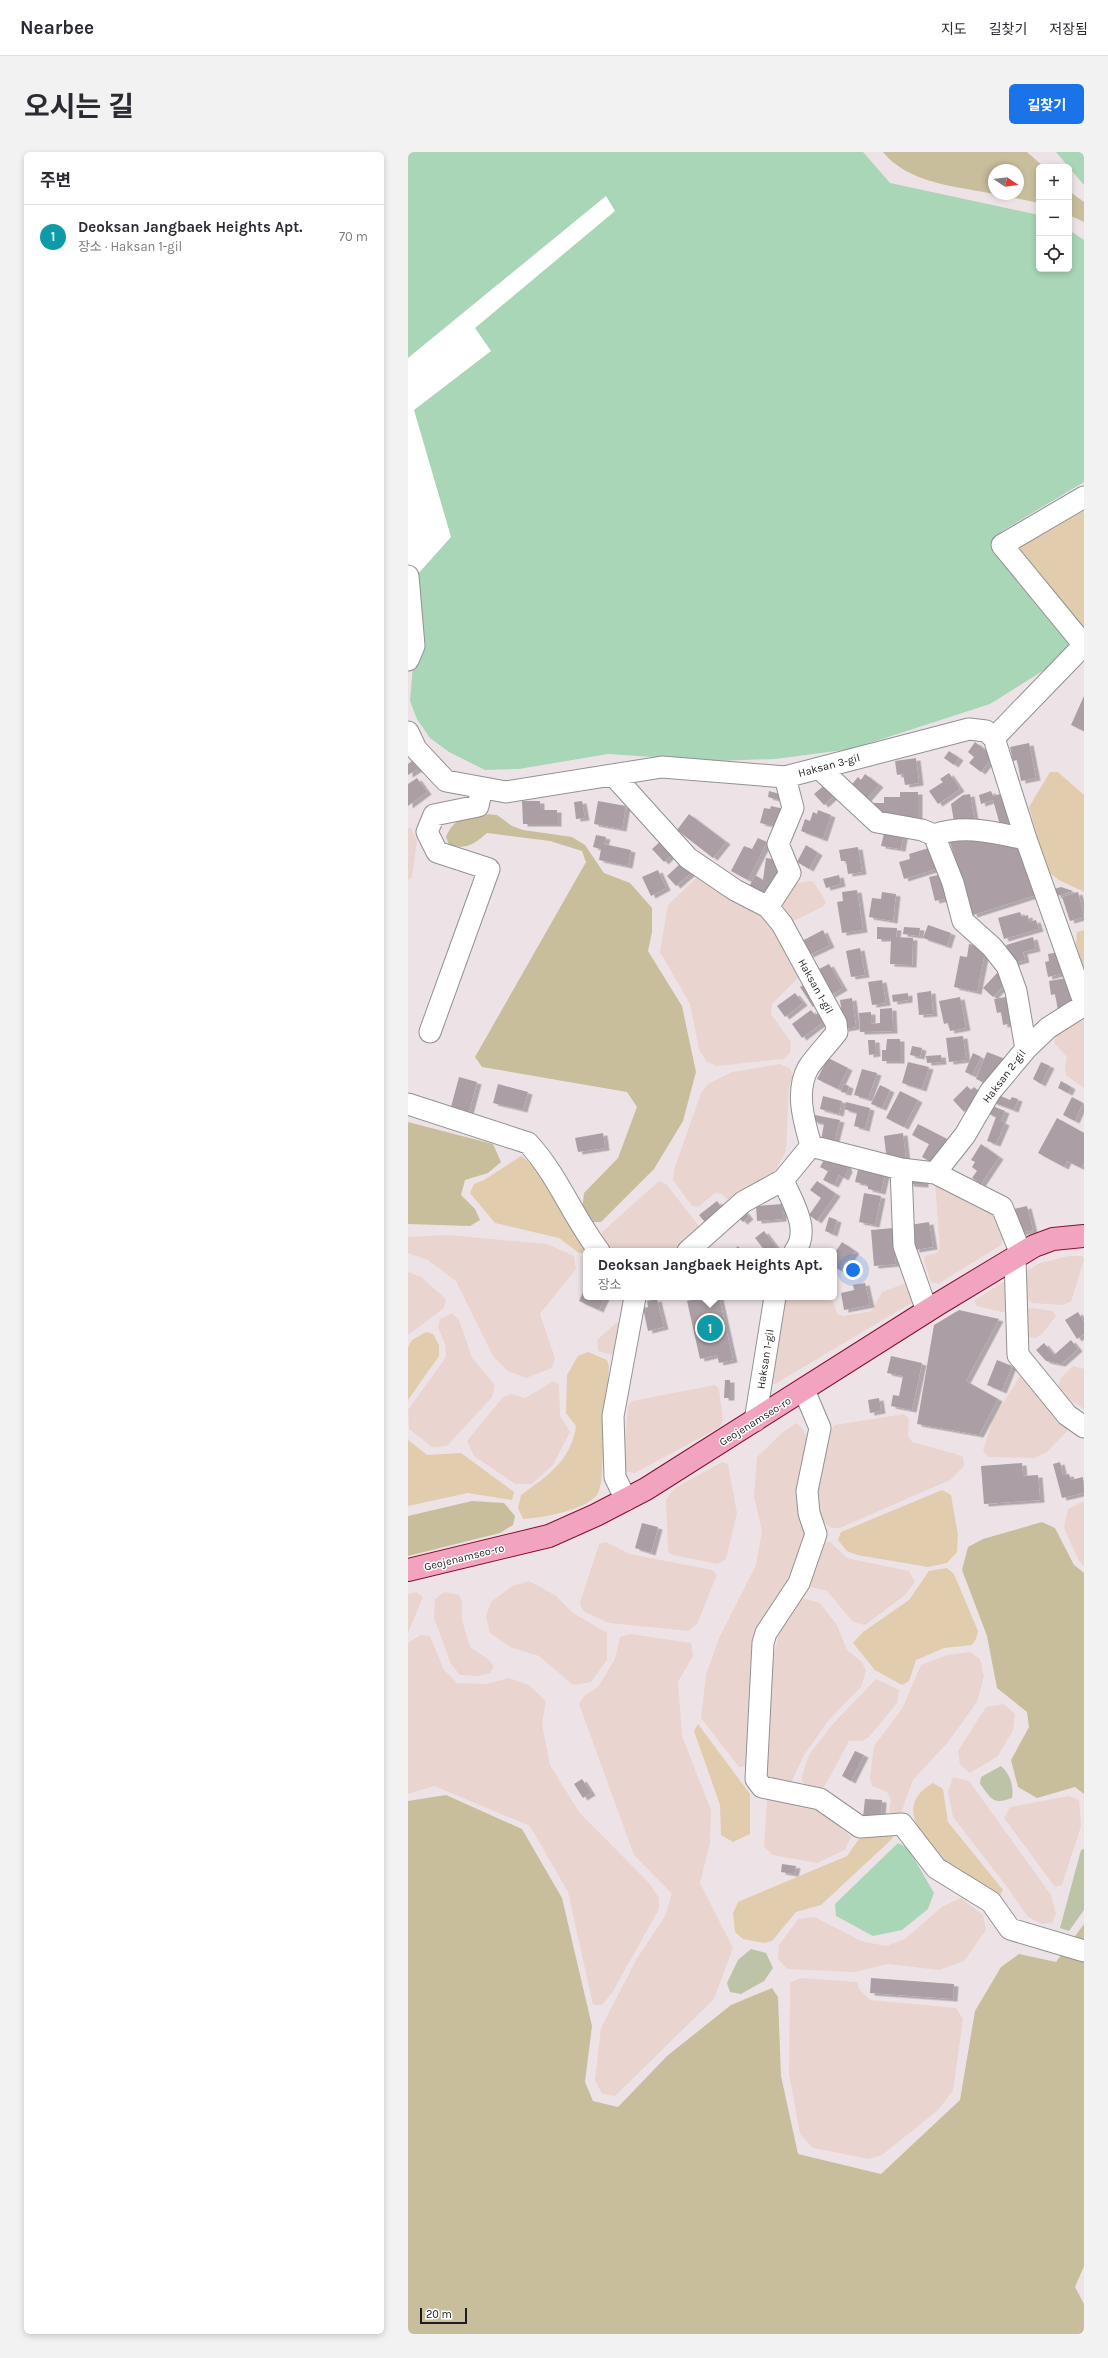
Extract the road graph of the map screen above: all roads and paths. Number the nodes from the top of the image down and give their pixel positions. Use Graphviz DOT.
graph roads {
  1 [pos="1084,497"];
  2 [pos="408,576"];
  3 [pos="408,660"];
  4 [pos="408,732"];
  5 [pos="994,738"];
  6 [pos="819,768"];
  7 [pos="614,776"];
  8 [pos="785,777"];
  9 [pos="482,788"];
  10 [pos="934,835"];
  11 [pos="1026,839"];
  12 [pos="768,907"];
  13 [pos="1084,1003"];
  14 [pos="430,1032"];
  15 [pos="1026,1049"];
  16 [pos="408,1104"];
  17 [pos="811,1146"];
  18 [pos="902,1168"];
  19 [pos="935,1173"];
  20 [pos="783,1180"];
  21 [pos="1084,1236"];
  22 [pos="597,1248"];
  23 [pos="691,1248"];
  24 [pos="797,1248"];
  25 [pos="1018,1256"];
  26 [pos="634,1300"];
  27 [pos="775,1300"];
  28 [pos="927,1311"];
  29 [pos="804,1390"];
  30 [pos="755,1421"];
  31 [pos="1084,1427"];
  32 [pos="626,1500"];
  33 [pos="408,1570"];
  34 [pos="1084,1951"];
  1 -- 5 [label="street"];
  2 -- 3 [label="street"];
  4 -- 9 [label="street, Haksan 3-gil"];
  5 -- 6 [label="street, Haksan 3-gil"];
  5 -- 11 [label="street"];
  6 -- 8 [label="street, Haksan 3-gil"];
  6 -- 10 [label="street"];
  7 -- 8 [label="street, Haksan 3-gil"];
  7 -- 9 [label="street, Haksan 3-gil"];
  7 -- 12 [label="street, Haksan 1-gil"];
  8 -- 12 [label="street"];
  9 -- 14 [label="street"];
  10 -- 11 [label="street"];
  10 -- 15 [label="street, Haksan 2-gil"];
  11 -- 13 [label="street"];
  12 -- 17 [label="street, Haksan 1-gil"];
  13 -- 15 [label="street"];
  15 -- 19 [label="street, Haksan 2-gil"];
  16 -- 22 [label="street"];
  17 -- 18 [label="street"];
  17 -- 20 [label="street"];
  18 -- 19 [label="street"];
  18 -- 28 [label="street"];
  19 -- 25 [label="street"];
  20 -- 23 [label="street"];
  20 -- 24 [label="street"];
  21 -- 25 [label="main road, Geojenamseo-ro"];
  25 -- 28 [label="main road, Geojenamseo-ro"];
  25 -- 31 [label="street"];
  26 -- 32 [label="street"];
  27 -- 30 [label="street, Haksan 1-gil"];
  28 -- 29 [label="main road, Geojenamseo-ro"];
  29 -- 30 [label="main road, Geojenamseo-ro"];
  29 -- 34 [label="street"];
  30 -- 32 [label="main road, Geojenamseo-ro"];
  32 -- 33 [label="main road, Geojenamseo-ro"];
}
